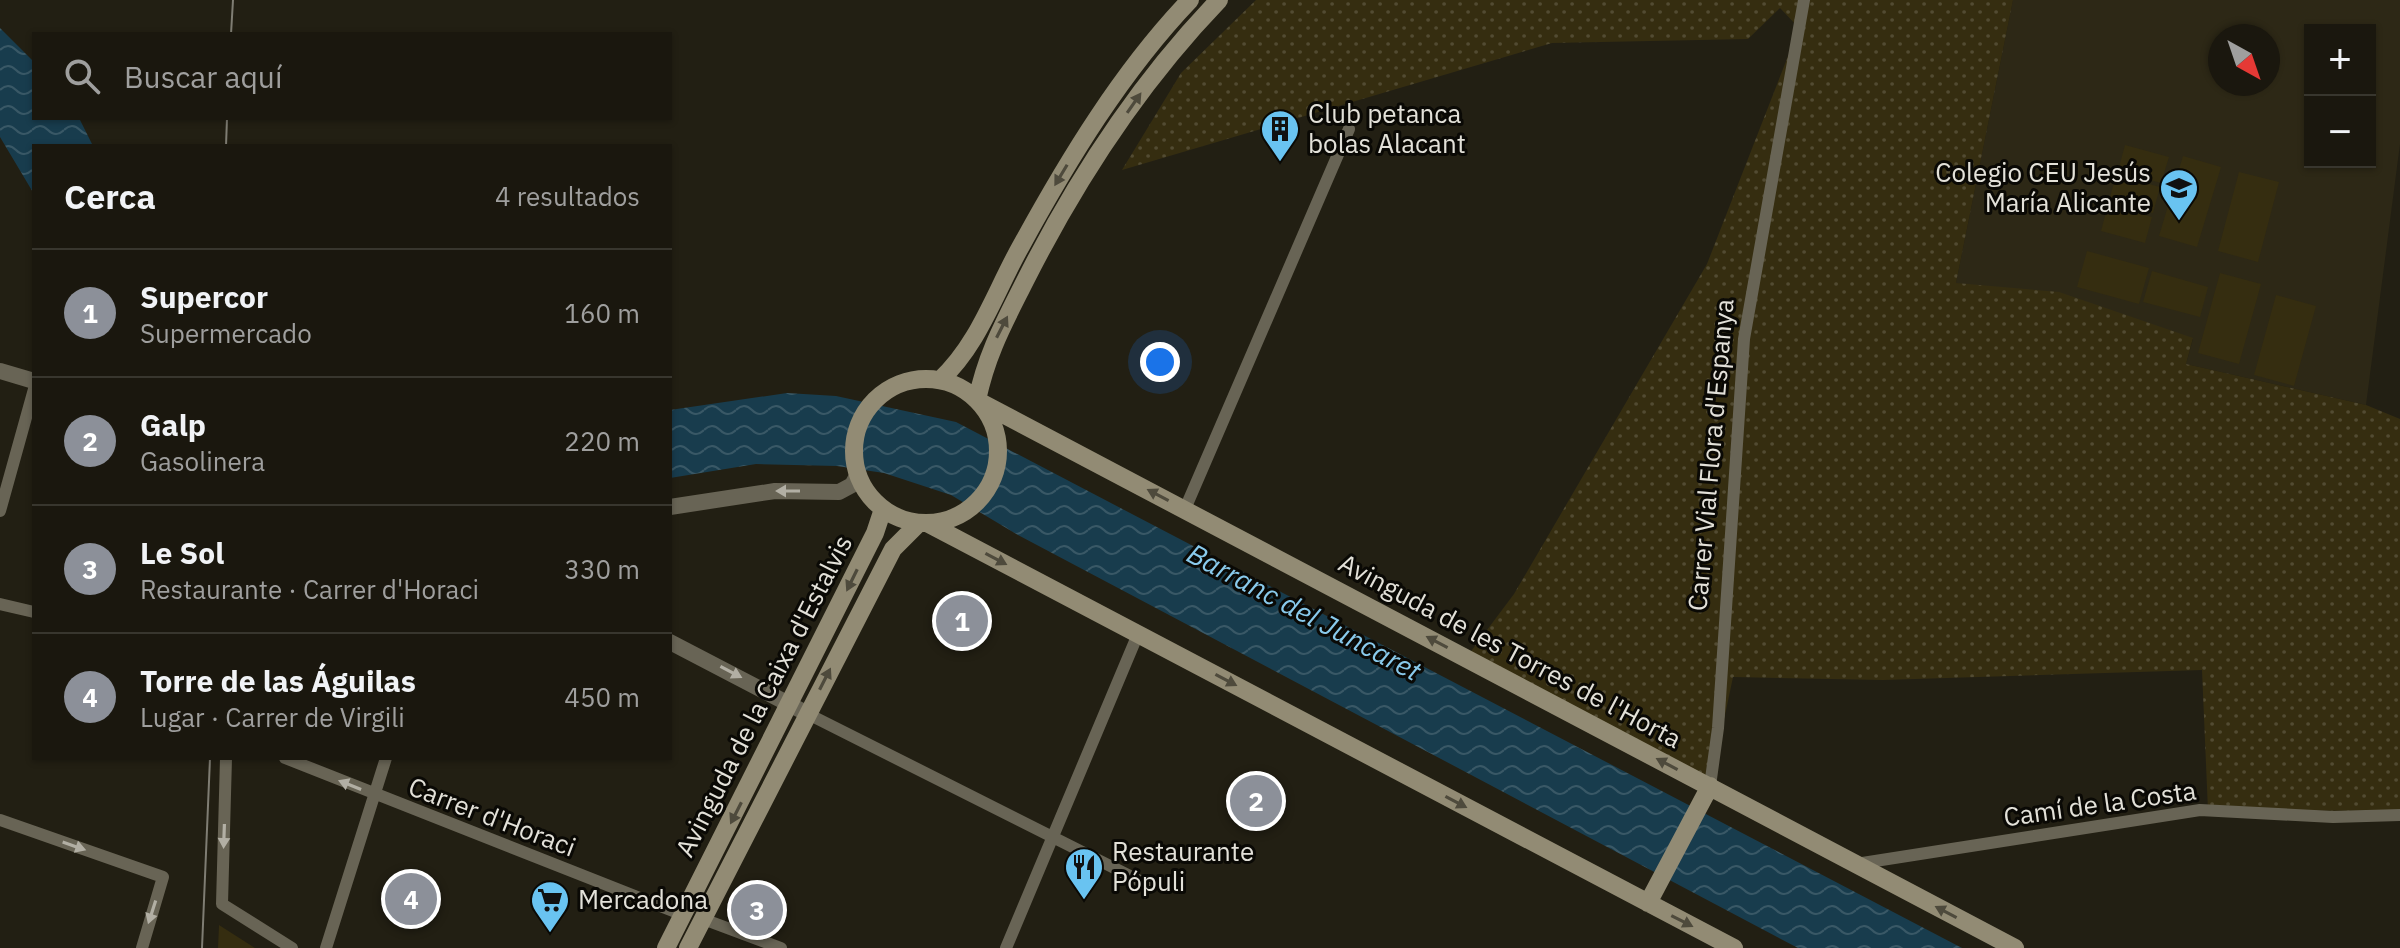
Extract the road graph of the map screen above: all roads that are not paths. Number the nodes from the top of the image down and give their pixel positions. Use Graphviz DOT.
graph roads {
  1 [pos="1190,0"];
  2 [pos="1219,0"];
  3 [pos="1804,0"];
  4 [pos="1349,129"];
  5 [pos="0,371"];
  6 [pos="32,380"];
  7 [pos="940,380"];
  8 [pos="32,396"];
  9 [pos="979,401"];
  10 [pos="858,474"];
  11 [pos="672,507"];
  12 [pos="883,509"];
  13 [pos="1185,509"];
  14 [pos="0,511"];
  15 [pos="923,523"];
  16 [pos="0,604"];
  17 [pos="32,612"];
  18 [pos="1138,634"];
  19 [pos="672,643"];
  20 [pos="799,709"];
  21 [pos="226,760"];
  22 [pos="290,760"];
  23 [pos="385,760"];
  24 [pos="1710,786"];
  25 [pos="374,795"];
  26 [pos="2400,815"];
  27 [pos="0,820"];
  28 [pos="1052,836"];
  29 [pos="1855,864"];
  30 [pos="1146,884"];
  31 [pos="1648,903"];
  32 [pos="683,915"];
  33 [pos="703,919"];
  34 [pos="1715,943"];
  35 [pos="142,948"];
  36 [pos="292,948"];
  37 [pos="326,948"];
  38 [pos="666,948"];
  39 [pos="688,948"];
  40 [pos="781,948"];
  41 [pos="1006,948"];
  42 [pos="1734,948"];
  43 [pos="2015,948"];
  1 -- 7 [label="main road, one-way"];
  9 -- 2 [label="main road, one-way"];
  3 -- 24 [label="street, Carrer Vial Flora d'Espanya"];
  4 -- 13 [label="street"];
  5 -- 6 [label="street"];
  7 -- 9 [label="main road"];
  7 -- 10 [label="main road"];
  8 -- 14 [label="street"];
  13 -- 9 [label="main road, Avinguda de les Torres de l'Horta, one-way"];
  9 -- 15 [label="main road"];
  10 -- 11 [label="street, one-way"];
  10 -- 12 [label="main road"];
  12 -- 15 [label="main road"];
  12 -- 20 [label="main road, Avinguda de la Caixa d'Estalvis, one-way"];
  24 -- 13 [label="main road, Avinguda de les Torres de l'Horta, one-way"];
  15 -- 18 [label="main road, one-way"];
  20 -- 15 [label="main road, Avinguda de la Caixa d'Estalvis, one-way"];
  16 -- 17 [label="street"];
  18 -- 28 [label="street"];
  18 -- 31 [label="main road, one-way"];
  19 -- 20 [label="street, one-way"];
  20 -- 28 [label="street"];
  20 -- 32 [label="main road, Avinguda de la Caixa d'Estalvis, one-way"];
  20 -- 33 [label="main road, Avinguda de la Caixa d'Estalvis"];
  21 -- 36 [label="street, one-way"];
  25 -- 22 [label="street, Carrer d'Horaci, one-way"];
  23 -- 25 [label="street"];
  24 -- 29 [label="main road, Avinguda de les Torres de l'Horta"];
  24 -- 31 [label="main road, Carrer Vial Flora d'Espanya"];
  25 -- 32 [label="street, Carrer d'Horaci"];
  25 -- 37 [label="street"];
  26 -- 29 [label="street, Camí de la Costa"];
  27 -- 35 [label="street, one-way"];
  28 -- 30 [label="street"];
  28 -- 41 [label="street"];
  43 -- 29 [label="main road, Avinguda de les Torres de l'Horta, one-way"];
  31 -- 34 [label="main road, one-way"];
  32 -- 38 [label="main road, Avinguda de la Caixa d'Estalvis"];
  33 -- 39 [label="main road, Avinguda de la Caixa d'Estalvis"];
  33 -- 40 [label="street"];
  34 -- 42 [label="main road"];
}
